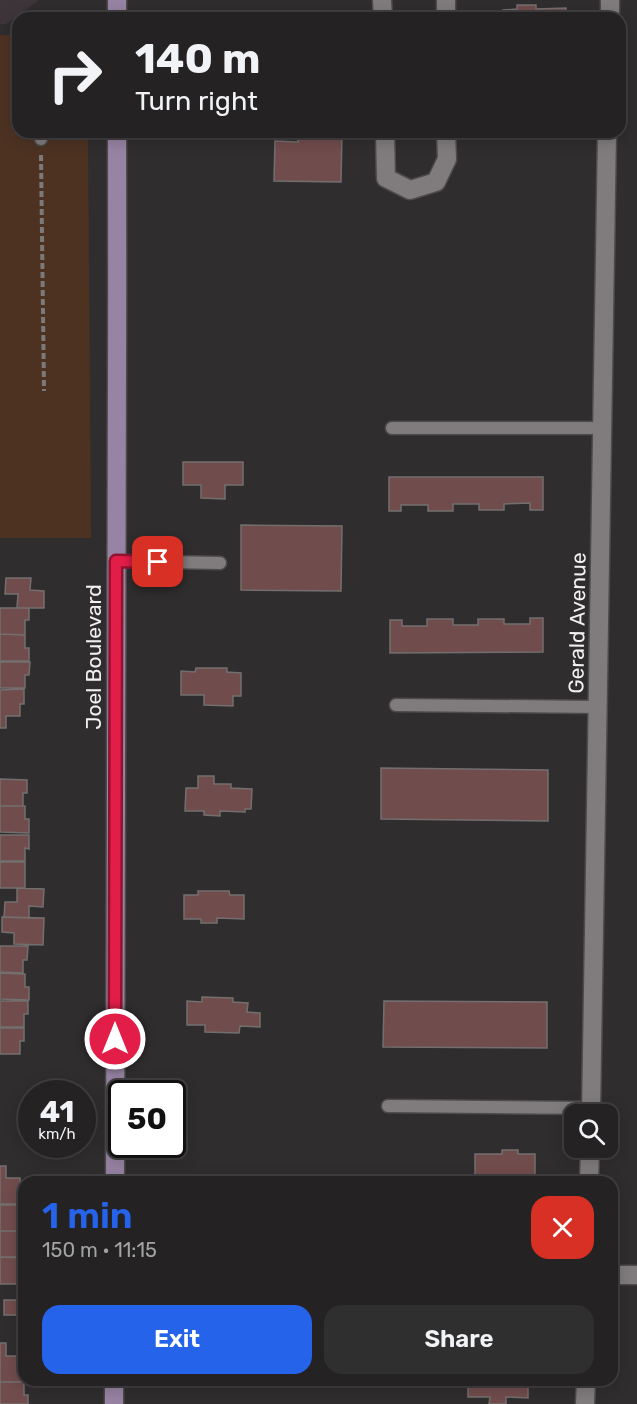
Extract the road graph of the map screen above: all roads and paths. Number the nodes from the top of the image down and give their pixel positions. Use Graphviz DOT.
graph roads {
  1 [pos="41,138"];
  2 [pos="117,138"];
  3 [pos="385,138"];
  4 [pos="446,138"];
  5 [pos="608,138"];
  6 [pos="44,391"];
  7 [pos="392,428"];
  8 [pos="602,428"];
  9 [pos="116,561"];
  10 [pos="220,563"];
  11 [pos="396,705"];
  12 [pos="598,707"];
  13 [pos="591,1104"];
  14 [pos="388,1106"];
  15 [pos="564,1110"];
  16 [pos="590,1158"];
  17 [pos="115,1176"];
  18 [pos="589,1176"];
  19 [pos="618,1275"];
  20 [pos="637,1275"];
  21 [pos="114,1386"];
  22 [pos="586,1386"];
  23 [pos="114,1404"];
  24 [pos="585,1404"];
  1 -- 6 [label="path"];
  2 -- 9 [label="main road, Joel Boulevard"];
  3 -- 4 [label="street"];
  5 -- 8 [label="street, Gerald Avenue"];
  7 -- 8 [label="lane"];
  8 -- 12 [label="street, Gerald Avenue"];
  9 -- 10 [label="lane"];
  9 -- 17 [label="main road, Joel Boulevard"];
  11 -- 12 [label="lane"];
  12 -- 13 [label="street, Gerald Avenue"];
  14 -- 15 [label="lane"];
  16 -- 18 [label="street"];
  19 -- 20 [label="street"];
  21 -- 23 [label="main road"];
  22 -- 24 [label="street"];
}
